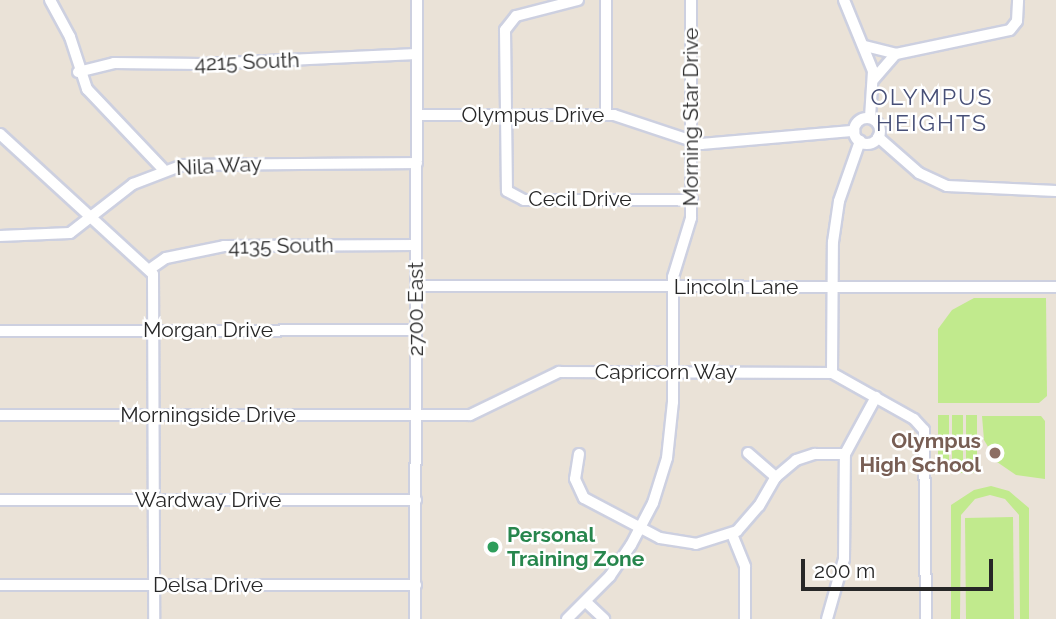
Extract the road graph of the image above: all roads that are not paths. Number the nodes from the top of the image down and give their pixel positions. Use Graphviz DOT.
graph roads {
  1 [pos="50,0"];
  2 [pos="417,0"];
  3 [pos="578,0"];
  4 [pos="606,0"];
  5 [pos="691,0"];
  6 [pos="844,0"];
  7 [pos="1018,0"];
  8 [pos="866,46"];
  9 [pos="417,54"];
  10 [pos="896,54"];
  11 [pos="78,72"];
  12 [pos="874,79"];
  13 [pos="606,114"];
  14 [pos="417,115"];
  15 [pos="504,115"];
  16 [pos="870,118"];
  17 [pos="854,131"];
  18 [pos="0,134"];
  19 [pos="878,137"];
  20 [pos="860,141"];
  21 [pos="691,143"];
  22 [pos="417,163"];
  23 [pos="163,169"];
  24 [pos="1056,191"];
  25 [pos="692,200"];
  26 [pos="91,216"];
  27 [pos="0,236"];
  28 [pos="416,245"];
  29 [pos="150,269"];
  30 [pos="416,286"];
  31 [pos="673,286"];
  32 [pos="832,287"];
  33 [pos="1056,287"];
  34 [pos="155,330"];
  35 [pos="416,330"];
  36 [pos="0,331"];
  37 [pos="673,372"];
  38 [pos="832,373"];
  39 [pos="876,397"];
  40 [pos="0,415"];
  41 [pos="155,415"];
  42 [pos="416,415"];
  43 [pos="748,453"];
  44 [pos="579,454"];
  45 [pos="845,454"];
  46 [pos="776,477"];
  47 [pos="0,500"];
  48 [pos="155,500"];
  49 [pos="416,500"];
  50 [pos="641,528"];
  51 [pos="732,534"];
  52 [pos="0,585"];
  53 [pos="154,585"];
  54 [pos="416,585"];
  55 [pos="586,602"];
  56 [pos="154,619"];
  57 [pos="415,619"];
  58 [pos="567,619"];
  59 [pos="604,619"];
  60 [pos="745,619"];
  61 [pos="827,619"];
  62 [pos="926,619"];
  1 -- 11 [label="street"];
  2 -- 9 [label="street, 2700 East"];
  3 -- 15 [label="street"];
  4 -- 13 [label="street"];
  5 -- 21 [label="street, Morning Star Drive"];
  6 -- 8 [label="street"];
  7 -- 10 [label="street"];
  8 -- 10 [label="street"];
  8 -- 12 [label="street"];
  9 -- 11 [label="street, 4215 South"];
  9 -- 14 [label="street, 2700 East"];
  10 -- 12 [label="street"];
  11 -- 23 [label="street"];
  12 -- 16 [label="street"];
  13 -- 15 [label="street, Olympus Drive"];
  13 -- 21 [label="street, Olympus Drive"];
  14 -- 15 [label="street, Olympus Drive"];
  14 -- 22 [label="street, 2700 East"];
  15 -- 25 [label="street, Cecil Drive"];
  16 -- 17 [label="street"];
  16 -- 19 [label="street"];
  17 -- 20 [label="street"];
  17 -- 21 [label="street, Olympus Drive"];
  18 -- 26 [label="street"];
  19 -- 20 [label="street"];
  19 -- 24 [label="street"];
  20 -- 32 [label="street"];
  21 -- 25 [label="street, Morning Star Drive"];
  22 -- 23 [label="street, Nila Way"];
  22 -- 28 [label="street, 2700 East"];
  23 -- 26 [label="street, Nila Way"];
  25 -- 31 [label="street, Morning Star Drive"];
  26 -- 27 [label="street, Nila Way"];
  26 -- 29 [label="street"];
  28 -- 29 [label="street, 4135 South"];
  28 -- 30 [label="street, 2700 East"];
  29 -- 34 [label="street"];
  30 -- 31 [label="street, Lincoln Lane"];
  30 -- 35 [label="street, 2700 East"];
  31 -- 32 [label="street, Lincoln Lane"];
  31 -- 37 [label="street, Morning Star Drive"];
  32 -- 33 [label="street, Lincoln Lane"];
  32 -- 38 [label="street"];
  34 -- 35 [label="street, Morgan Drive"];
  34 -- 36 [label="street, Morgan Drive"];
  34 -- 41 [label="street"];
  35 -- 42 [label="street, 2700 East"];
  37 -- 38 [label="street, Capricorn Way"];
  37 -- 42 [label="street, Capricorn Way"];
  37 -- 50 [label="street, Morning Star Drive"];
  38 -- 39 [label="street, Capricorn Way"];
  39 -- 45 [label="street"];
  39 -- 62 [label="street, Capricorn Way"];
  40 -- 41 [label="street, Morningside Drive"];
  41 -- 42 [label="street, Morningside Drive"];
  41 -- 48 [label="street"];
  42 -- 49 [label="street, 2700 East"];
  43 -- 46 [label="street"];
  44 -- 50 [label="street"];
  45 -- 46 [label="street"];
  45 -- 61 [label="street"];
  46 -- 51 [label="street"];
  47 -- 48 [label="street, Wardway Drive"];
  48 -- 49 [label="street, Wardway Drive"];
  48 -- 53 [label="street"];
  49 -- 54 [label="street, 2700 East"];
  50 -- 51 [label="street"];
  50 -- 55 [label="street, Morning Star Drive"];
  51 -- 60 [label="street"];
  52 -- 53 [label="street, Delsa Drive"];
  53 -- 54 [label="street, Delsa Drive"];
  53 -- 56 [label="street"];
  54 -- 57 [label="street, 2700 East"];
  55 -- 58 [label="street, Morning Star Drive"];
  55 -- 59 [label="street"];
}
